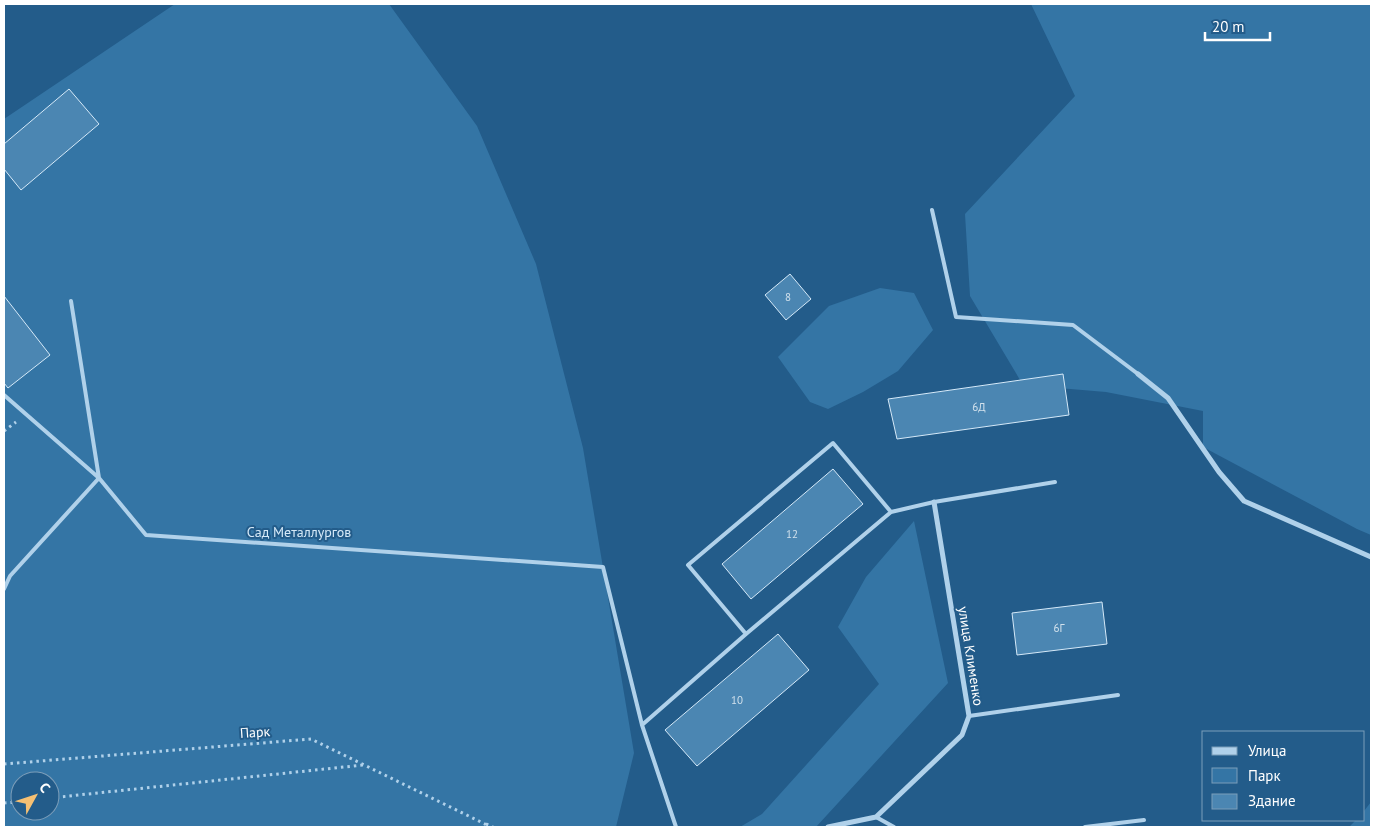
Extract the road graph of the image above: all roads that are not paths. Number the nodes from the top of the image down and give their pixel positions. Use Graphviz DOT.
graph roads {
  1 [pos="932,210"];
  2 [pos="71,301"];
  3 [pos="1138,374"];
  4 [pos="4,395"];
  5 [pos="99,478"];
  6 [pos="1055,482"];
  7 [pos="934,502"];
  8 [pos="891,512"];
  9 [pos="1371,557"];
  10 [pos="4,588"];
  11 [pos="746,634"];
  12 [pos="1118,695"];
  13 [pos="969,716"];
  14 [pos="642,724"];
  15 [pos="876,817"];
  16 [pos="1144,820"];
  17 [pos="676,827"];
  18 [pos="828,827"];
  19 [pos="894,827"];
  20 [pos="1085,827"];
  1 -- 3 [label="lane"];
  2 -- 5 [label="lane"];
  3 -- 9 [label="street"];
  4 -- 5 [label="lane"];
  5 -- 10 [label="lane"];
  5 -- 14 [label="lane"];
  6 -- 7 [label="lane"];
  7 -- 8 [label="lane"];
  7 -- 13 [label="street, улица Клименко"];
  8 -- 11 [label="lane"];
  8 -- 11 [label="lane"];
  11 -- 14 [label="lane"];
  12 -- 13 [label="lane"];
  13 -- 15 [label="street, улица Клименко"];
  14 -- 17 [label="lane"];
  15 -- 18 [label="street"];
  15 -- 19 [label="lane"];
  16 -- 20 [label="lane"];
}
